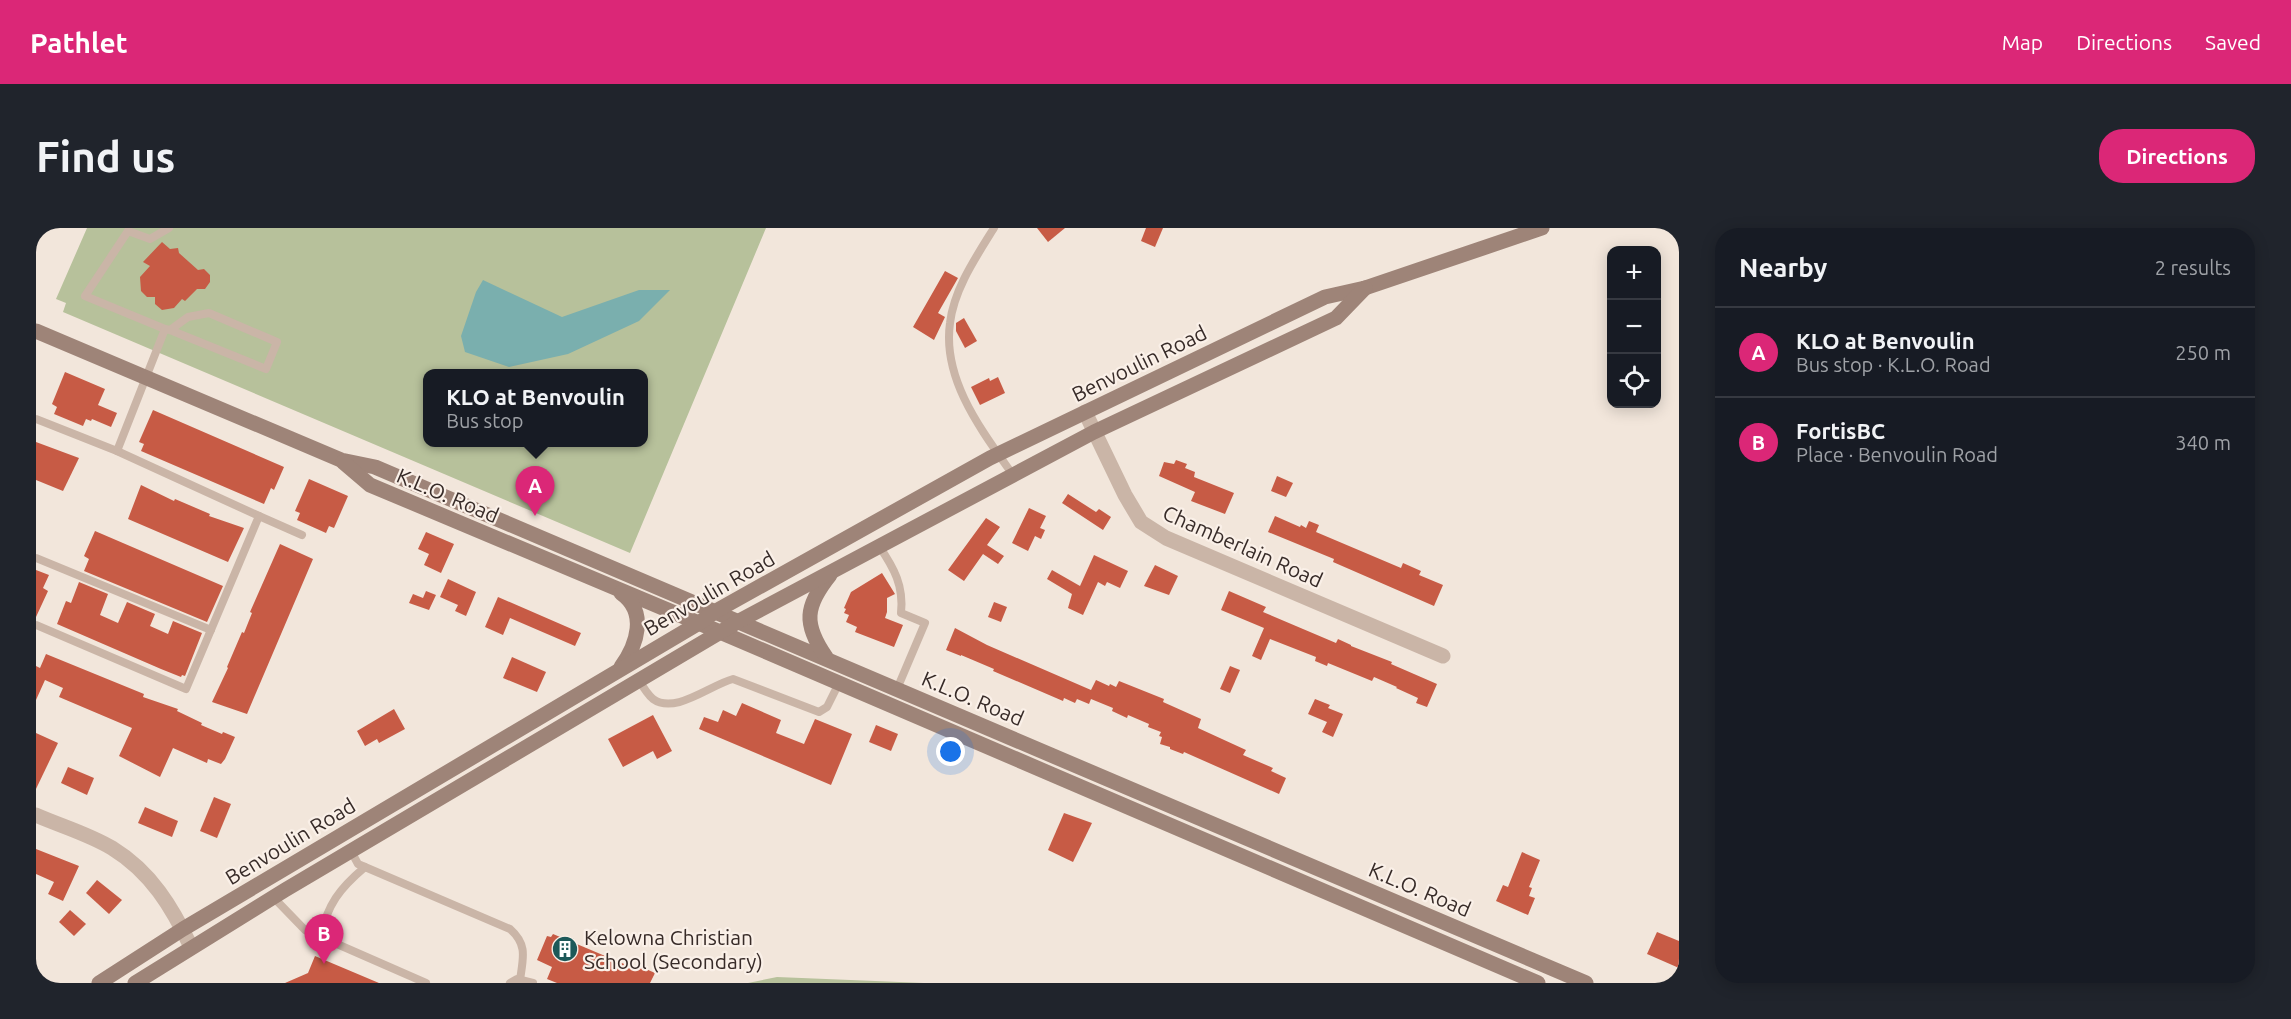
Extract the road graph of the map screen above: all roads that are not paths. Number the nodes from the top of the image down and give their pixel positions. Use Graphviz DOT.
graph roads {
  1 [pos="169,228"];
  2 [pos="994,228"];
  3 [pos="1542,228"];
  4 [pos="1365,288"];
  5 [pos="167,329"];
  6 [pos="36,332"];
  7 [pos="145,378"];
  8 [pos="1085,412"];
  9 [pos="36,419"];
  10 [pos="1094,432"];
  11 [pos="117,451"];
  12 [pos="998,454"];
  13 [pos="341,460"];
  14 [pos="1013,475"];
  15 [pos="260,516"];
  16 [pos="302,535"];
  17 [pos="879,546"];
  18 [pos="36,558"];
  19 [pos="834,570"];
  20 [pos="614,587"];
  21 [pos="716,611"];
  22 [pos="739,621"];
  23 [pos="699,623"];
  24 [pos="36,626"];
  25 [pos="211,630"];
  26 [pos="720,632"];
  27 [pos="1443,656"];
  28 [pos="827,658"];
  29 [pos="618,671"];
  30 [pos="639,680"];
  31 [pos="839,683"];
  32 [pos="897,688"];
  33 [pos="36,815"];
  34 [pos="351,851"];
  35 [pos="365,867"];
  36 [pos="274,898"];
  37 [pos="183,929"];
  38 [pos="320,937"];
  39 [pos="191,947"];
  40 [pos="520,980"];
  41 [pos="99,983"];
  42 [pos="135,983"];
  43 [pos="426,983"];
  44 [pos="510,983"];
  45 [pos="533,983"];
  46 [pos="1538,983"];
  47 [pos="1586,983"];
  1 -- 5 [label="lane"];
  2 -- 12 [label="lane"];
  3 -- 4 [label="main road, Benvoulin Road"];
  4 -- 8 [label="main road, Benvoulin Road"];
  4 -- 10 [label="main road, Benvoulin Road"];
  5 -- 5 [label="lane"];
  5 -- 7 [label="lane"];
  6 -- 7 [label="main road, K.L.O. Road"];
  7 -- 11 [label="lane"];
  7 -- 13 [label="main road, K.L.O. Road"];
  8 -- 10 [label="street, Chamberlain Road"];
  8 -- 12 [label="main road, Benvoulin Road"];
  9 -- 11 [label="lane"];
  10 -- 14 [label="main road, Benvoulin Road"];
  10 -- 27 [label="street, Chamberlain Road"];
  11 -- 15 [label="lane"];
  12 -- 14 [label="lane"];
  12 -- 21 [label="main road, Benvoulin Road"];
  13 -- 20 [label="main road, K.L.O. Road"];
  13 -- 21 [label="main road, K.L.O. Road"];
  14 -- 17 [label="main road, Benvoulin Road"];
  15 -- 16 [label="lane"];
  15 -- 25 [label="lane"];
  17 -- 19 [label="main road, Benvoulin Road"];
  17 -- 32 [label="lane"];
  18 -- 25 [label="lane"];
  19 -- 22 [label="main road, Benvoulin Road"];
  19 -- 28 [label="main road"];
  20 -- 23 [label="main road, K.L.O. Road"];
  20 -- 29 [label="main road"];
  21 -- 22 [label="main road, K.L.O. Road"];
  21 -- 23 [label="main road, Benvoulin Road"];
  22 -- 26 [label="main road, Benvoulin Road"];
  22 -- 28 [label="main road, K.L.O. Road"];
  23 -- 26 [label="main road, K.L.O. Road"];
  23 -- 29 [label="main road, Benvoulin Road"];
  24 -- 25 [label="lane"];
  26 -- 30 [label="main road, Benvoulin Road"];
  26 -- 31 [label="main road, K.L.O. Road"];
  28 -- 32 [label="main road, K.L.O. Road"];
  29 -- 37 [label="main road, Benvoulin Road"];
  30 -- 31 [label="lane"];
  30 -- 34 [label="main road, Benvoulin Road"];
  31 -- 46 [label="main road, K.L.O. Road"];
  32 -- 47 [label="main road, K.L.O. Road"];
  33 -- 37 [label="street"];
  34 -- 35 [label="lane"];
  34 -- 36 [label="main road, Benvoulin Road"];
  35 -- 38 [label="lane"];
  35 -- 40 [label="lane"];
  36 -- 38 [label="lane"];
  36 -- 39 [label="main road, Benvoulin Road"];
  37 -- 39 [label="street"];
  37 -- 41 [label="main road, Benvoulin Road"];
  38 -- 43 [label="lane"];
  39 -- 42 [label="main road, Benvoulin Road"];
  40 -- 44 [label="lane"];
  40 -- 45 [label="lane"];
}
